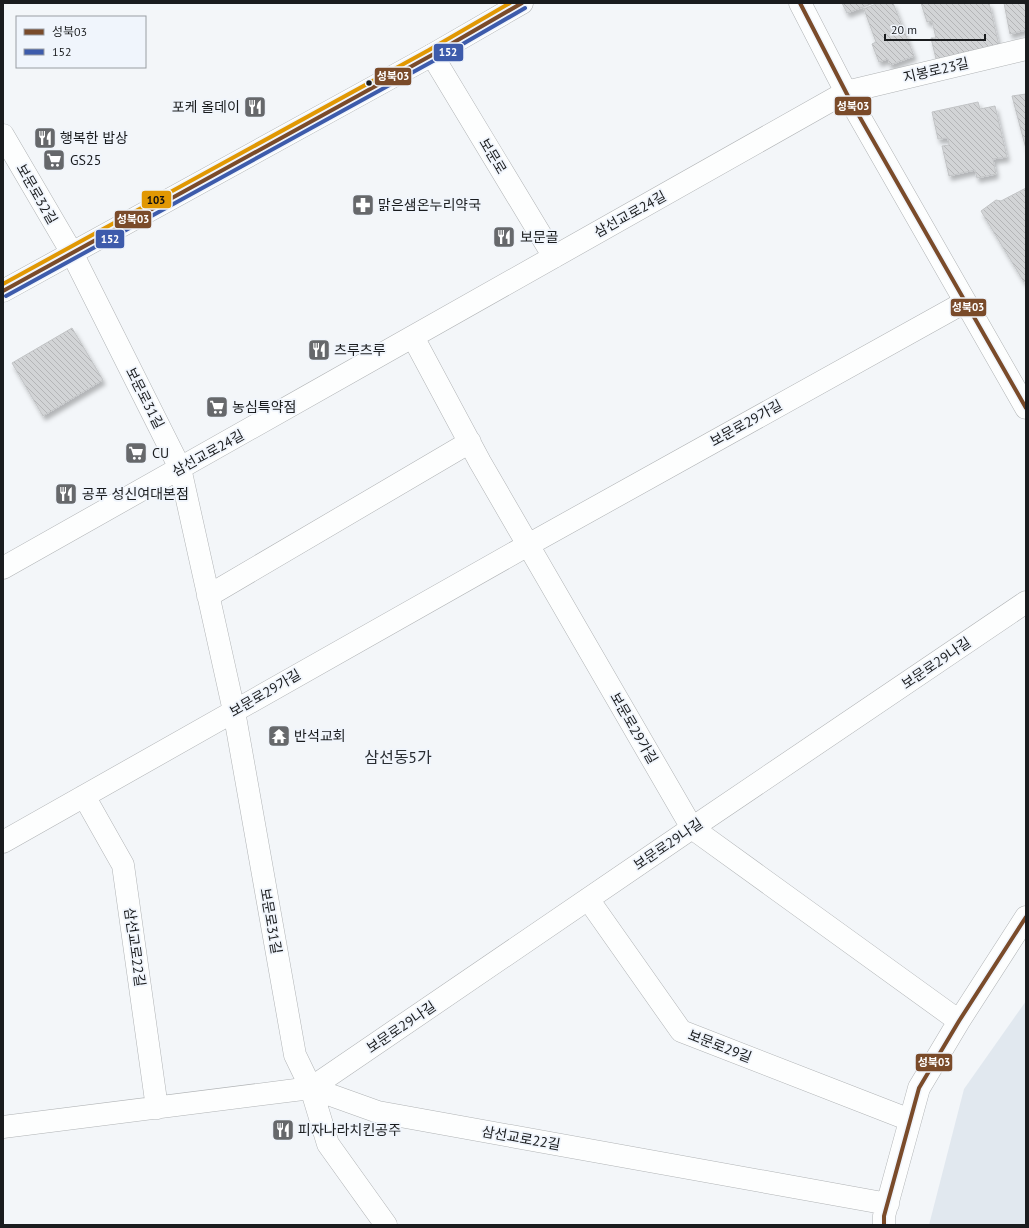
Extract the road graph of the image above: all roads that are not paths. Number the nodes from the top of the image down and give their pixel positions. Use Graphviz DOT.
graph roads {
  1 [pos="522,3"];
  2 [pos="800,3"];
  3 [pos="1026,49"];
  4 [pos="432,55"];
  5 [pos="846,92"];
  6 [pos="3,135"];
  7 [pos="72,253"];
  8 [pos="554,257"];
  9 [pos="3,291"];
  10 [pos="965,302"];
  11 [pos="413,337"];
  12 [pos="1026,408"];
  13 [pos="470,442"];
  14 [pos="180,468"];
  15 [pos="528,544"];
  16 [pos="3,568"];
  17 [pos="208,596"];
  18 [pos="1026,602"];
  19 [pos="234,711"];
  20 [pos="84,796"];
  21 [pos="692,828"];
  22 [pos="3,842"];
  23 [pos="588,899"];
  24 [pos="1026,917"];
  25 [pos="959,1021"];
  26 [pos="311,1088"];
  27 [pos="157,1108"];
  28 [pos="910,1120"];
  29 [pos="3,1127"];
  30 [pos="888,1204"];
  31 [pos="386,1225"];
  32 [pos="884,1225"];
  1 -- 4 [label="street"];
  2 -- 5 [label="street"];
  3 -- 5 [label="street, 지봉로23길"];
  4 -- 7 [label="street"];
  4 -- 8 [label="street, 보문로"];
  5 -- 8 [label="street, 삼선교로24길"];
  5 -- 10 [label="street"];
  6 -- 7 [label="street, 보문로32길"];
  7 -- 9 [label="street"];
  7 -- 14 [label="street, 보문로31길"];
  8 -- 11 [label="street, 삼선교로24길"];
  10 -- 12 [label="street"];
  10 -- 15 [label="street, 보문로29가길"];
  11 -- 13 [label="street"];
  11 -- 14 [label="street, 삼선교로24길"];
  13 -- 15 [label="street"];
  13 -- 17 [label="street"];
  14 -- 16 [label="street, 삼선교로24길"];
  14 -- 17 [label="street, 보문로31길"];
  15 -- 19 [label="street, 보문로29가길"];
  15 -- 21 [label="street, 보문로29가길"];
  17 -- 19 [label="street, 보문로31길"];
  18 -- 21 [label="street, 보문로29나길"];
  19 -- 20 [label="street, 보문로29가길"];
  19 -- 26 [label="street, 보문로31길"];
  20 -- 22 [label="street, 보문로29가길"];
  20 -- 27 [label="street, 삼선교로22길"];
  21 -- 23 [label="street, 보문로29나길"];
  21 -- 25 [label="street"];
  23 -- 26 [label="street, 보문로29나길"];
  23 -- 28 [label="street, 보문로29길"];
  24 -- 25 [label="street"];
  25 -- 28 [label="street"];
  26 -- 27 [label="street, 삼선교로22길"];
  26 -- 30 [label="street, 삼선교로22길"];
  26 -- 31 [label="street, 보문로31길"];
  27 -- 29 [label="street, 삼선교로22길"];
  28 -- 30 [label="street"];
  30 -- 32 [label="street"];
}
